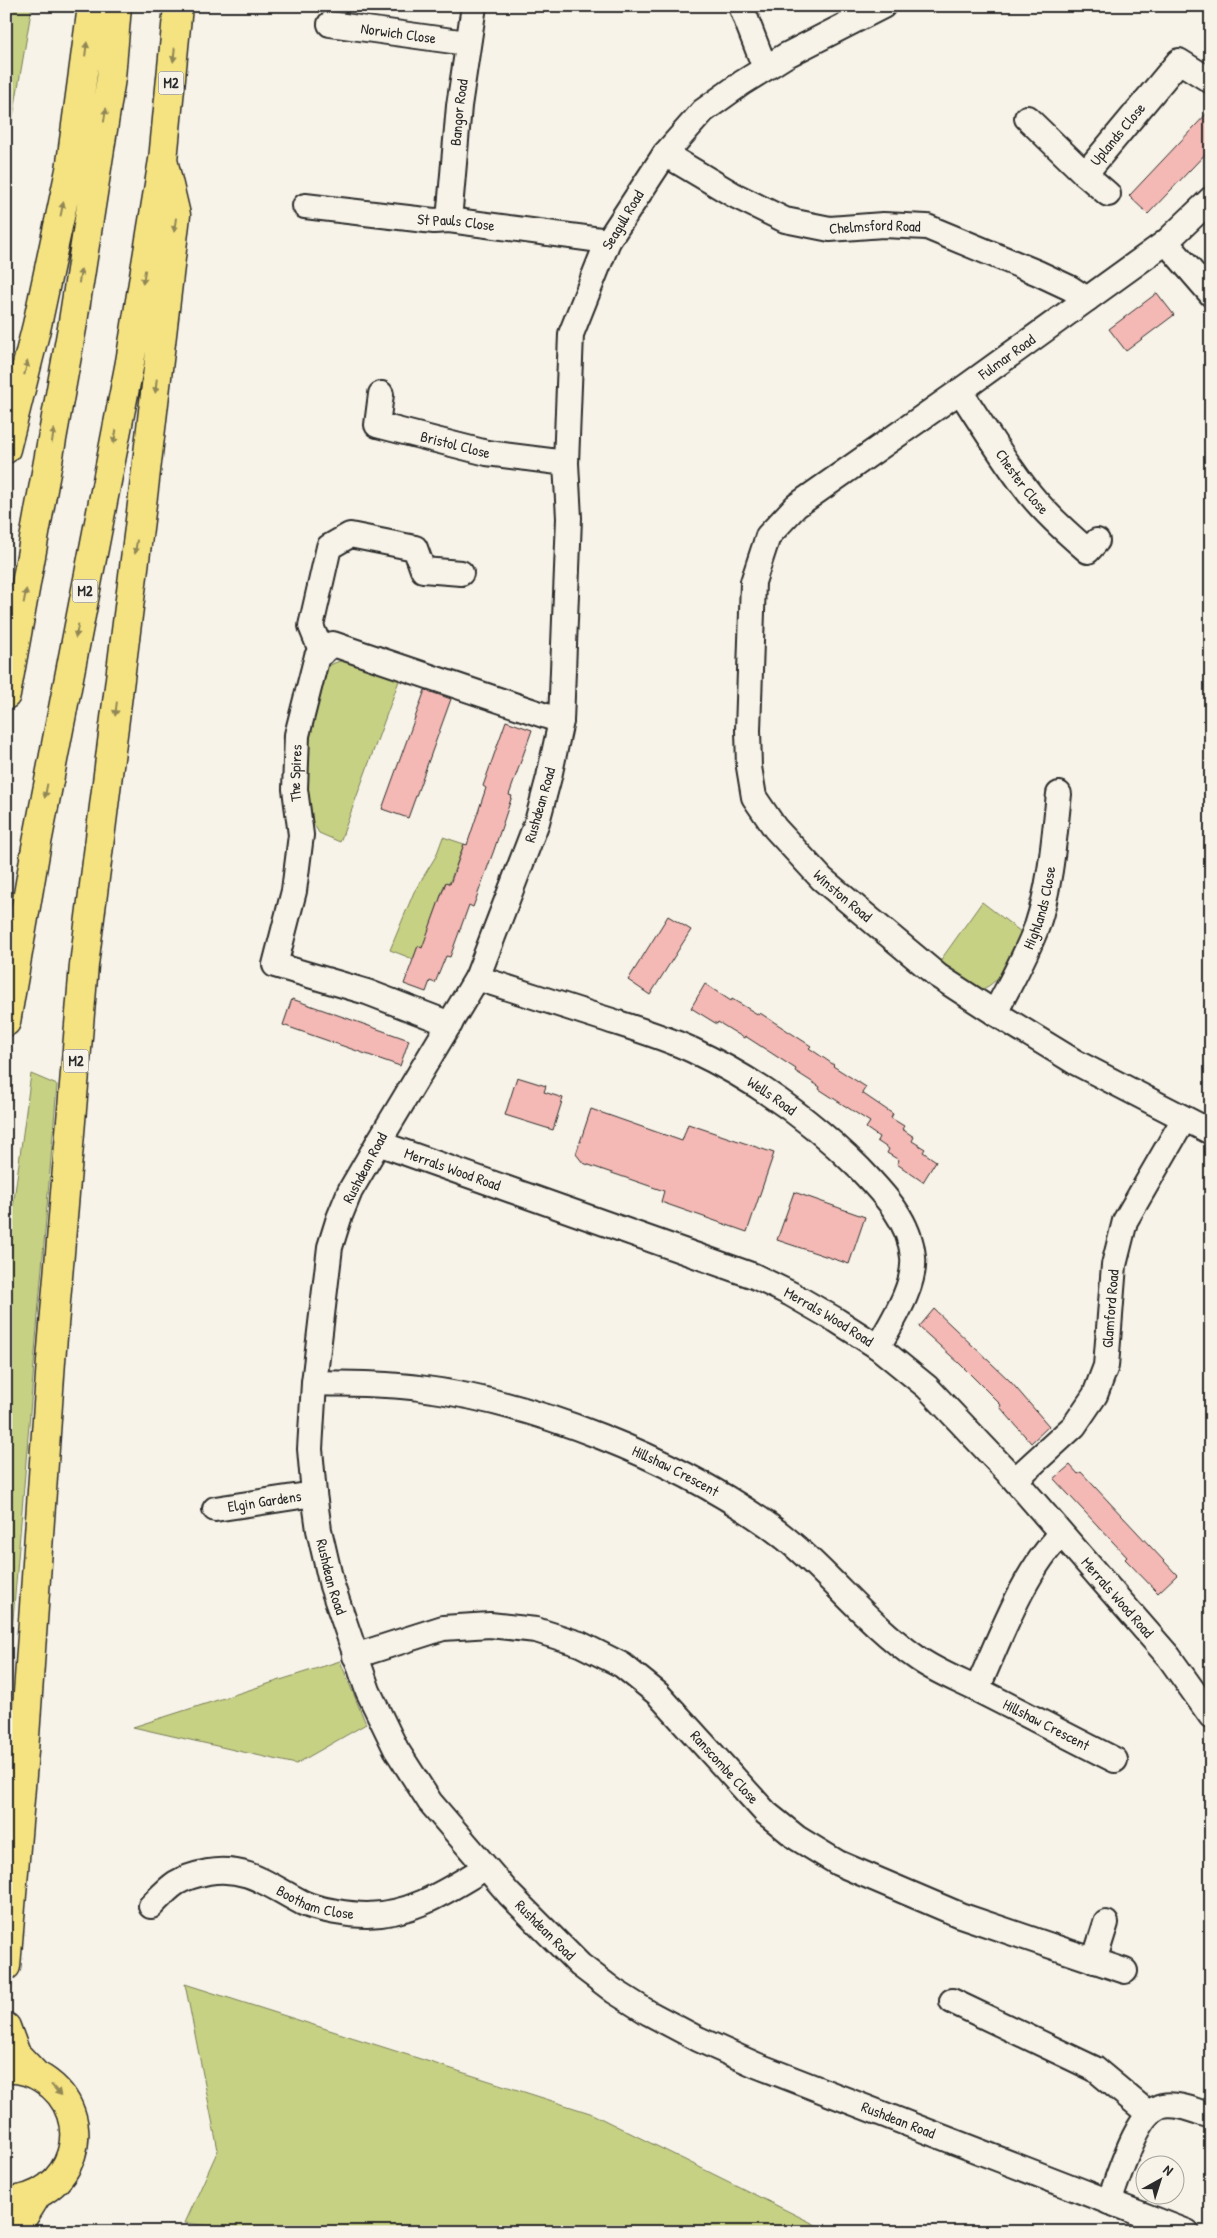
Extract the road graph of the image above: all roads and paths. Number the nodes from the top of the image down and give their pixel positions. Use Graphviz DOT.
graph roads {
  1 [pos="92,6"];
  2 [pos="117,6"];
  3 [pos="178,6"];
  4 [pos="474,6"];
  5 [pos="740,6"];
  6 [pos="883,6"];
  7 [pos="330,24"];
  8 [pos="467,42"];
  9 [pos="765,68"];
  10 [pos="1211,81"];
  11 [pos="1027,118"];
  12 [pos="665,154"];
  13 [pos="163,160"];
  14 [pos="1085,174"];
  15 [pos="1108,194"];
  16 [pos="1211,199"];
  17 [pos="305,206"];
  18 [pos="450,220"];
  19 [pos="608,241"];
  20 [pos="1166,242"];
  21 [pos="1211,294"];
  22 [pos="1087,299"];
  23 [pos="960,392"];
  24 [pos="381,394"];
  25 [pos="6,449"];
  26 [pos="566,463"];
  27 [pos="796,506"];
  28 [pos="1097,541"];
  29 [pos="461,573"];
  30 [pos="567,582"];
  31 [pos="322,653"];
  32 [pos="6,695"];
  33 [pos="561,721"];
  34 [pos="1059,794"];
  35 [pos="477,978"];
  36 [pos="996,1013"];
  37 [pos="6,1022"];
  38 [pos="450,1024"];
  39 [pos="1184,1119"];
  40 [pos="1211,1132"];
  41 [pos="378,1142"];
  42 [pos="878,1348"];
  43 [pos="314,1383"];
  44 [pos="1015,1480"];
  45 [pos="314,1494"];
  46 [pos="215,1509"];
  47 [pos="1062,1535"];
  48 [pos="355,1656"];
  49 [pos="977,1690"];
  50 [pos="1211,1716"];
  51 [pos="1116,1760"];
  52 [pos="485,1868"];
  53 [pos="151,1906"];
  54 [pos="1106,1923"];
  55 [pos="1094,1961"];
  56 [pos="6,1966"];
  57 [pos="1125,1971"];
  58 [pos="952,2001"];
  59 [pos="6,2027"];
  60 [pos="6,2069"];
  61 [pos="34,2074"];
  62 [pos="1149,2114"];
  63 [pos="1211,2116"];
  64 [pos="37,2195"];
  65 [pos="6,2201"];
  66 [pos="1109,2202"];
  67 [pos="14,2232"];
  68 [pos="1187,2232"];
  25 -- 1 [label="highway, one-way"];
  32 -- 2 [label="highway, one-way"];
  3 -- 13 [label="highway, M2, one-way"];
  4 -- 8 [label="street, Bangor Road"];
  5 -- 9 [label="street"];
  6 -- 9 [label="street, Seagull Road"];
  7 -- 8 [label="street, Norwich Close"];
  8 -- 18 [label="street, Bangor Road"];
  9 -- 12 [label="street, Seagull Road"];
  10 -- 14 [label="street, Uplands Close"];
  11 -- 14 [label="street, Uplands Close"];
  12 -- 19 [label="street, Seagull Road"];
  12 -- 22 [label="street, Chelmsford Road"];
  13 -- 37 [label="highway, M2, one-way"];
  13 -- 56 [label="highway, M2, one-way"];
  14 -- 15 [label="street"];
  16 -- 20 [label="street, Fulmar Road"];
  17 -- 18 [label="street, St Pauls Close"];
  18 -- 19 [label="street, St Pauls Close"];
  19 -- 26 [label="street, Seagull Road"];
  20 -- 21 [label="street"];
  20 -- 22 [label="street, Fulmar Road"];
  22 -- 23 [label="street, Fulmar Road"];
  23 -- 27 [label="street, Fulmar Road"];
  23 -- 28 [label="street, Chester Close"];
  24 -- 26 [label="street, Bristol Close"];
  26 -- 30 [label="street, Seagull Road"];
  27 -- 36 [label="street, Winston Road"];
  29 -- 31 [label="street"];
  30 -- 33 [label="street, Rushdean Road"];
  31 -- 33 [label="street"];
  31 -- 38 [label="street, The Spires"];
  33 -- 35 [label="street, Rushdean Road"];
  34 -- 36 [label="street, Highlands Close"];
  35 -- 38 [label="street, Rushdean Road"];
  35 -- 42 [label="street, Wells Road"];
  36 -- 39 [label="street, Winston Road"];
  38 -- 41 [label="street, Rushdean Road"];
  39 -- 40 [label="street, Winston Road"];
  39 -- 44 [label="street, Glamford Road"];
  41 -- 42 [label="street, Merrals Wood Road"];
  41 -- 43 [label="street, Rushdean Road"];
  42 -- 44 [label="street, Merrals Wood Road"];
  43 -- 45 [label="street, Rushdean Road"];
  43 -- 49 [label="street, Hillshaw Crescent"];
  44 -- 47 [label="street, Merrals Wood Road"];
  45 -- 46 [label="street, Elgin Gardens"];
  45 -- 48 [label="street, Rushdean Road"];
  47 -- 49 [label="street"];
  47 -- 50 [label="street, Merrals Wood Road"];
  48 -- 52 [label="street, Rushdean Road"];
  48 -- 55 [label="street, Ranscombe Close"];
  49 -- 51 [label="street, Hillshaw Crescent"];
  52 -- 53 [label="street, Bootham Close"];
  52 -- 66 [label="street, Rushdean Road"];
  54 -- 55 [label="street"];
  55 -- 57 [label="street, Ranscombe Close"];
  58 -- 62 [label="street"];
  59 -- 61 [label="highway"];
  60 -- 61 [label="highway"];
  61 -- 64 [label="highway, one-way"];
  62 -- 63 [label="street"];
  62 -- 66 [label="street"];
  64 -- 65 [label="highway"];
  64 -- 67 [label="highway"];
  66 -- 68 [label="street, Rushdean Road"];
}
